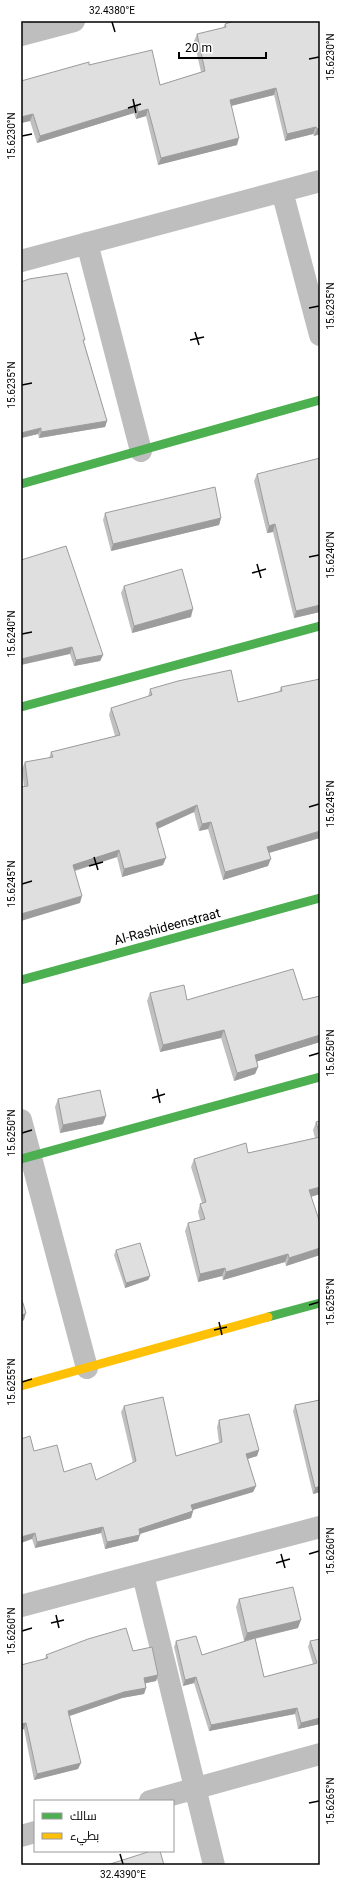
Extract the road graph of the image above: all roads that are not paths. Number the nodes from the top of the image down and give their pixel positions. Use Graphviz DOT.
graph roads {
  1 [pos="74,21"];
  2 [pos="21,35"];
  3 [pos="320,181"];
  4 [pos="282,191"];
  5 [pos="87,243"];
  6 [pos="21,261"];
  7 [pos="320,335"];
  8 [pos="320,400"];
  9 [pos="140,451"];
  10 [pos="21,484"];
  11 [pos="320,626"];
  12 [pos="21,707"];
  13 [pos="320,898"];
  14 [pos="22,976"];
  15 [pos="320,1077"];
  16 [pos="21,1120"];
  17 [pos="26,1158"];
  18 [pos="320,1303"];
  19 [pos="87,1368"];
  20 [pos="21,1386"];
  21 [pos="320,1527"];
  22 [pos="143,1575"];
  23 [pos="21,1606"];
  24 [pos="320,1754"];
  25 [pos="195,1789"];
  26 [pos="154,1800"];
  27 [pos="34,1832"];
  28 [pos="21,1836"];
  29 [pos="214,1865"];
  1 -- 2 [label="street"];
  3 -- 4 [label="street"];
  4 -- 5 [label="street"];
  4 -- 7 [label="street"];
  5 -- 6 [label="street"];
  5 -- 9 [label="street"];
  8 -- 9 [label="street"];
  9 -- 10 [label="street"];
  11 -- 12 [label="street"];
  13 -- 14 [label="street, Al-Rashideenstraat"];
  15 -- 17 [label="street"];
  16 -- 17 [label="street"];
  17 -- 19 [label="street"];
  18 -- 19 [label="street"];
  19 -- 20 [label="street"];
  21 -- 22 [label="street"];
  22 -- 23 [label="street"];
  22 -- 25 [label="street"];
  24 -- 25 [label="street"];
  25 -- 26 [label="street"];
  25 -- 29 [label="street"];
  27 -- 28 [label="street"];
}
